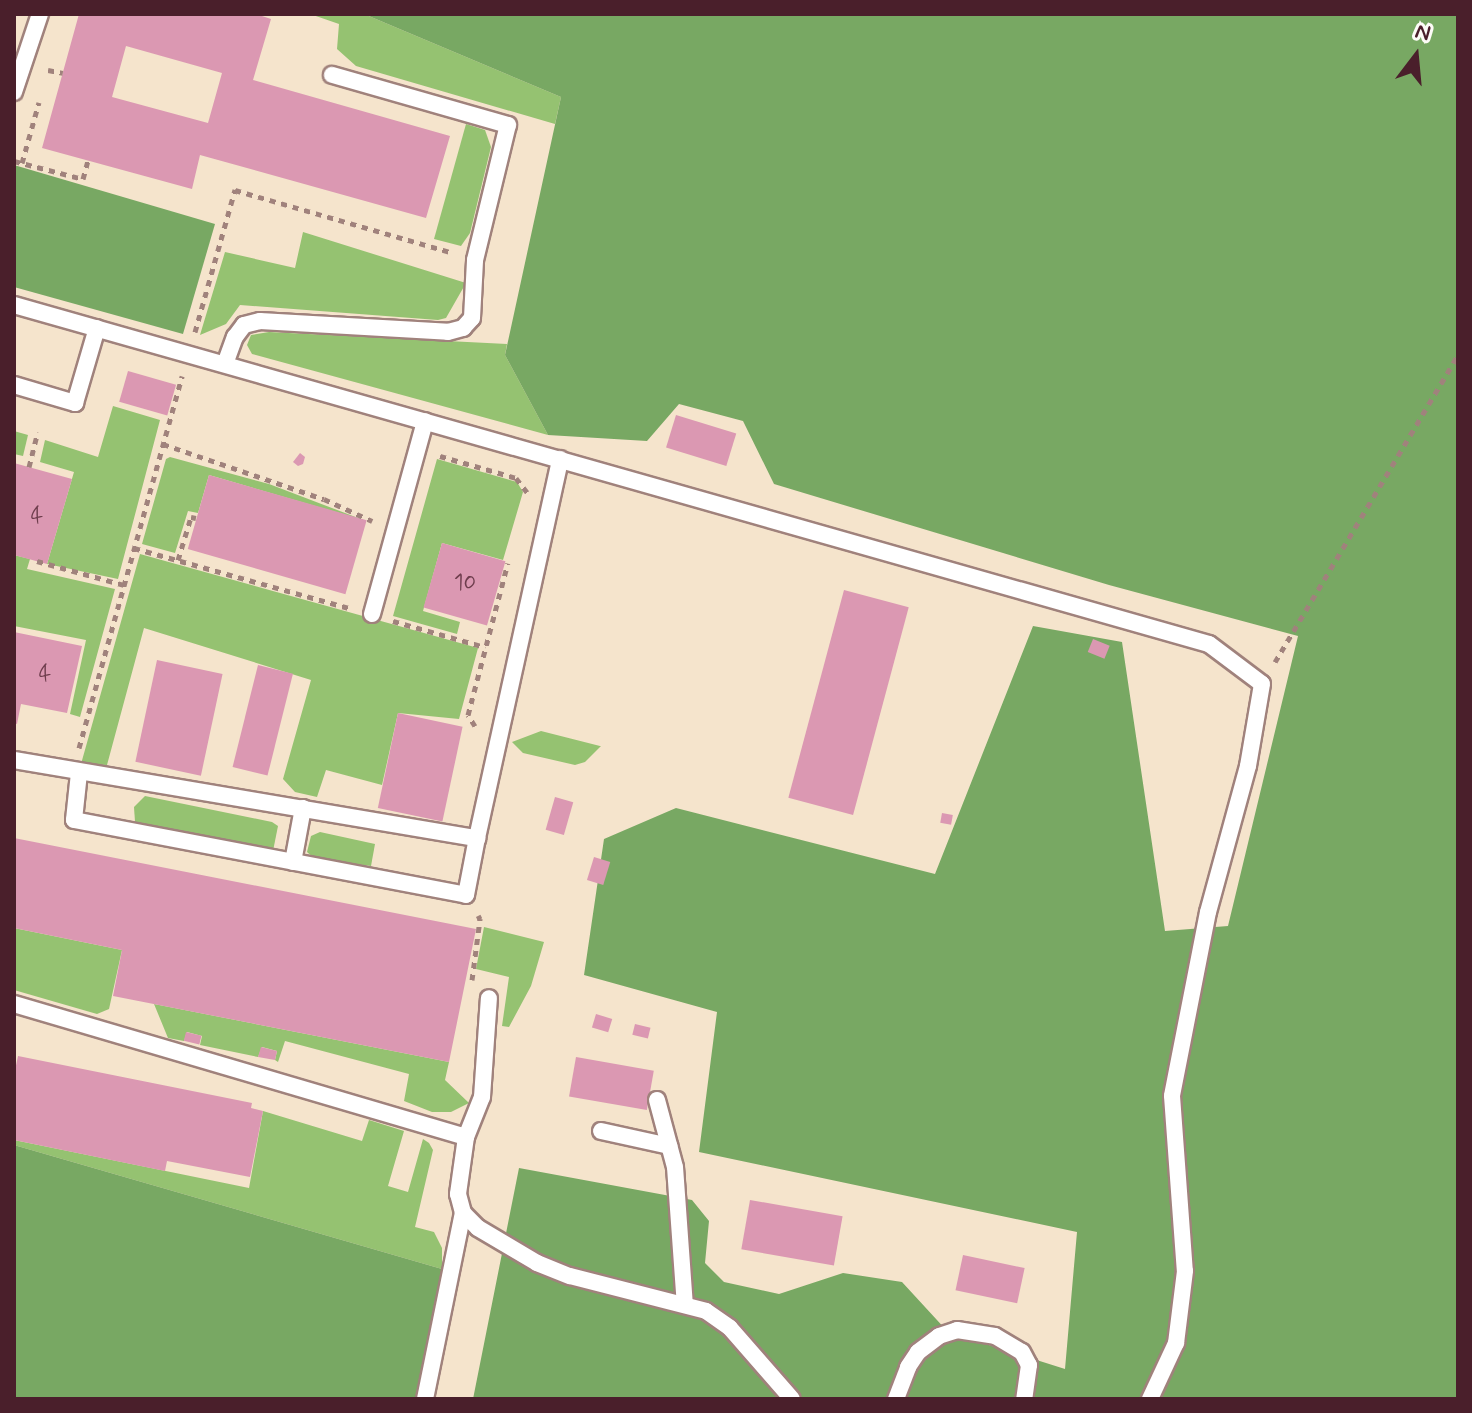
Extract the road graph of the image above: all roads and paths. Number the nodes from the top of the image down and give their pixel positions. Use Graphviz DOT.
graph roads {
  1 [pos="40,14"];
  2 [pos="63,73"];
  3 [pos="332,75"];
  4 [pos="45,82"];
  5 [pos="14,92"];
  6 [pos="41,96"];
  7 [pos="88,160"];
  8 [pos="14,161"];
  9 [pos="22,163"];
  10 [pos="475,260"];
  11 [pos="14,305"];
  12 [pos="97,328"];
  13 [pos="188,354"];
  14 [pos="1458,355"];
  15 [pos="225,364"];
  16 [pos="14,385"];
  17 [pos="425,421"];
  18 [pos="38,432"];
  19 [pos="163,444"];
  20 [pos="417,450"];
  21 [pos="560,459"];
  22 [pos="29,467"];
  23 [pos="528,494"];
  24 [pos="196,518"];
  25 [pos="380,525"];
  26 [pos="134,548"];
  27 [pos="511,555"];
  28 [pos="178,560"];
  29 [pos="37,561"];
  30 [pos="124,585"];
  31 [pos="372,614"];
  32 [pos="485,647"];
  33 [pos="1262,684"];
  34 [pos="495,753"];
  35 [pos="14,760"];
  36 [pos="79,773"];
  37 [pos="303,808"];
  38 [pos="477,838"];
  39 [pos="293,862"];
  40 [pos="480,919"];
  41 [pos="473,970"];
  42 [pos="489,998"];
  43 [pos="14,1004"];
  44 [pos="657,1100"];
  45 [pos="601,1131"];
  46 [pos="466,1137"];
  47 [pos="669,1146"];
  48 [pos="463,1213"];
  49 [pos="685,1305"];
  50 [pos="425,1399"];
  51 [pos="792,1399"];
  52 [pos="896,1399"];
  53 [pos="1024,1399"];
  54 [pos="1150,1399"];
  1 -- 5 [label="lane"];
  2 -- 4 [label="path"];
  3 -- 10 [label="lane"];
  6 -- 9 [label="path"];
  7 -- 9 [label="path"];
  8 -- 9 [label="path"];
  10 -- 13 [label="path"];
  10 -- 15 [label="lane"];
  11 -- 12 [label="lane"];
  12 -- 13 [label="lane"];
  12 -- 16 [label="lane"];
  13 -- 15 [label="lane"];
  13 -- 19 [label="path"];
  14 -- 33 [label="path"];
  15 -- 17 [label="lane"];
  17 -- 20 [label="lane"];
  17 -- 21 [label="lane"];
  18 -- 22 [label="path"];
  19 -- 25 [label="path"];
  19 -- 26 [label="path"];
  20 -- 23 [label="path"];
  20 -- 31 [label="lane"];
  21 -- 33 [label="lane"];
  21 -- 34 [label="lane"];
  24 -- 28 [label="path"];
  26 -- 28 [label="path"];
  26 -- 30 [label="path"];
  27 -- 32 [label="path"];
  28 -- 31 [label="path"];
  29 -- 30 [label="path"];
  30 -- 36 [label="path"];
  31 -- 32 [label="path"];
  32 -- 34 [label="path"];
  33 -- 54 [label="lane"];
  34 -- 38 [label="lane"];
  35 -- 36 [label="lane"];
  36 -- 37 [label="lane"];
  36 -- 39 [label="lane"];
  37 -- 38 [label="lane"];
  37 -- 39 [label="lane"];
  38 -- 39 [label="lane"];
  40 -- 41 [label="path"];
  42 -- 46 [label="lane"];
  43 -- 46 [label="lane"];
  44 -- 47 [label="lane"];
  45 -- 47 [label="lane"];
  46 -- 48 [label="lane"];
  47 -- 49 [label="lane"];
  48 -- 49 [label="lane"];
  48 -- 50 [label="lane"];
  49 -- 51 [label="lane"];
  52 -- 53 [label="lane"];
}
